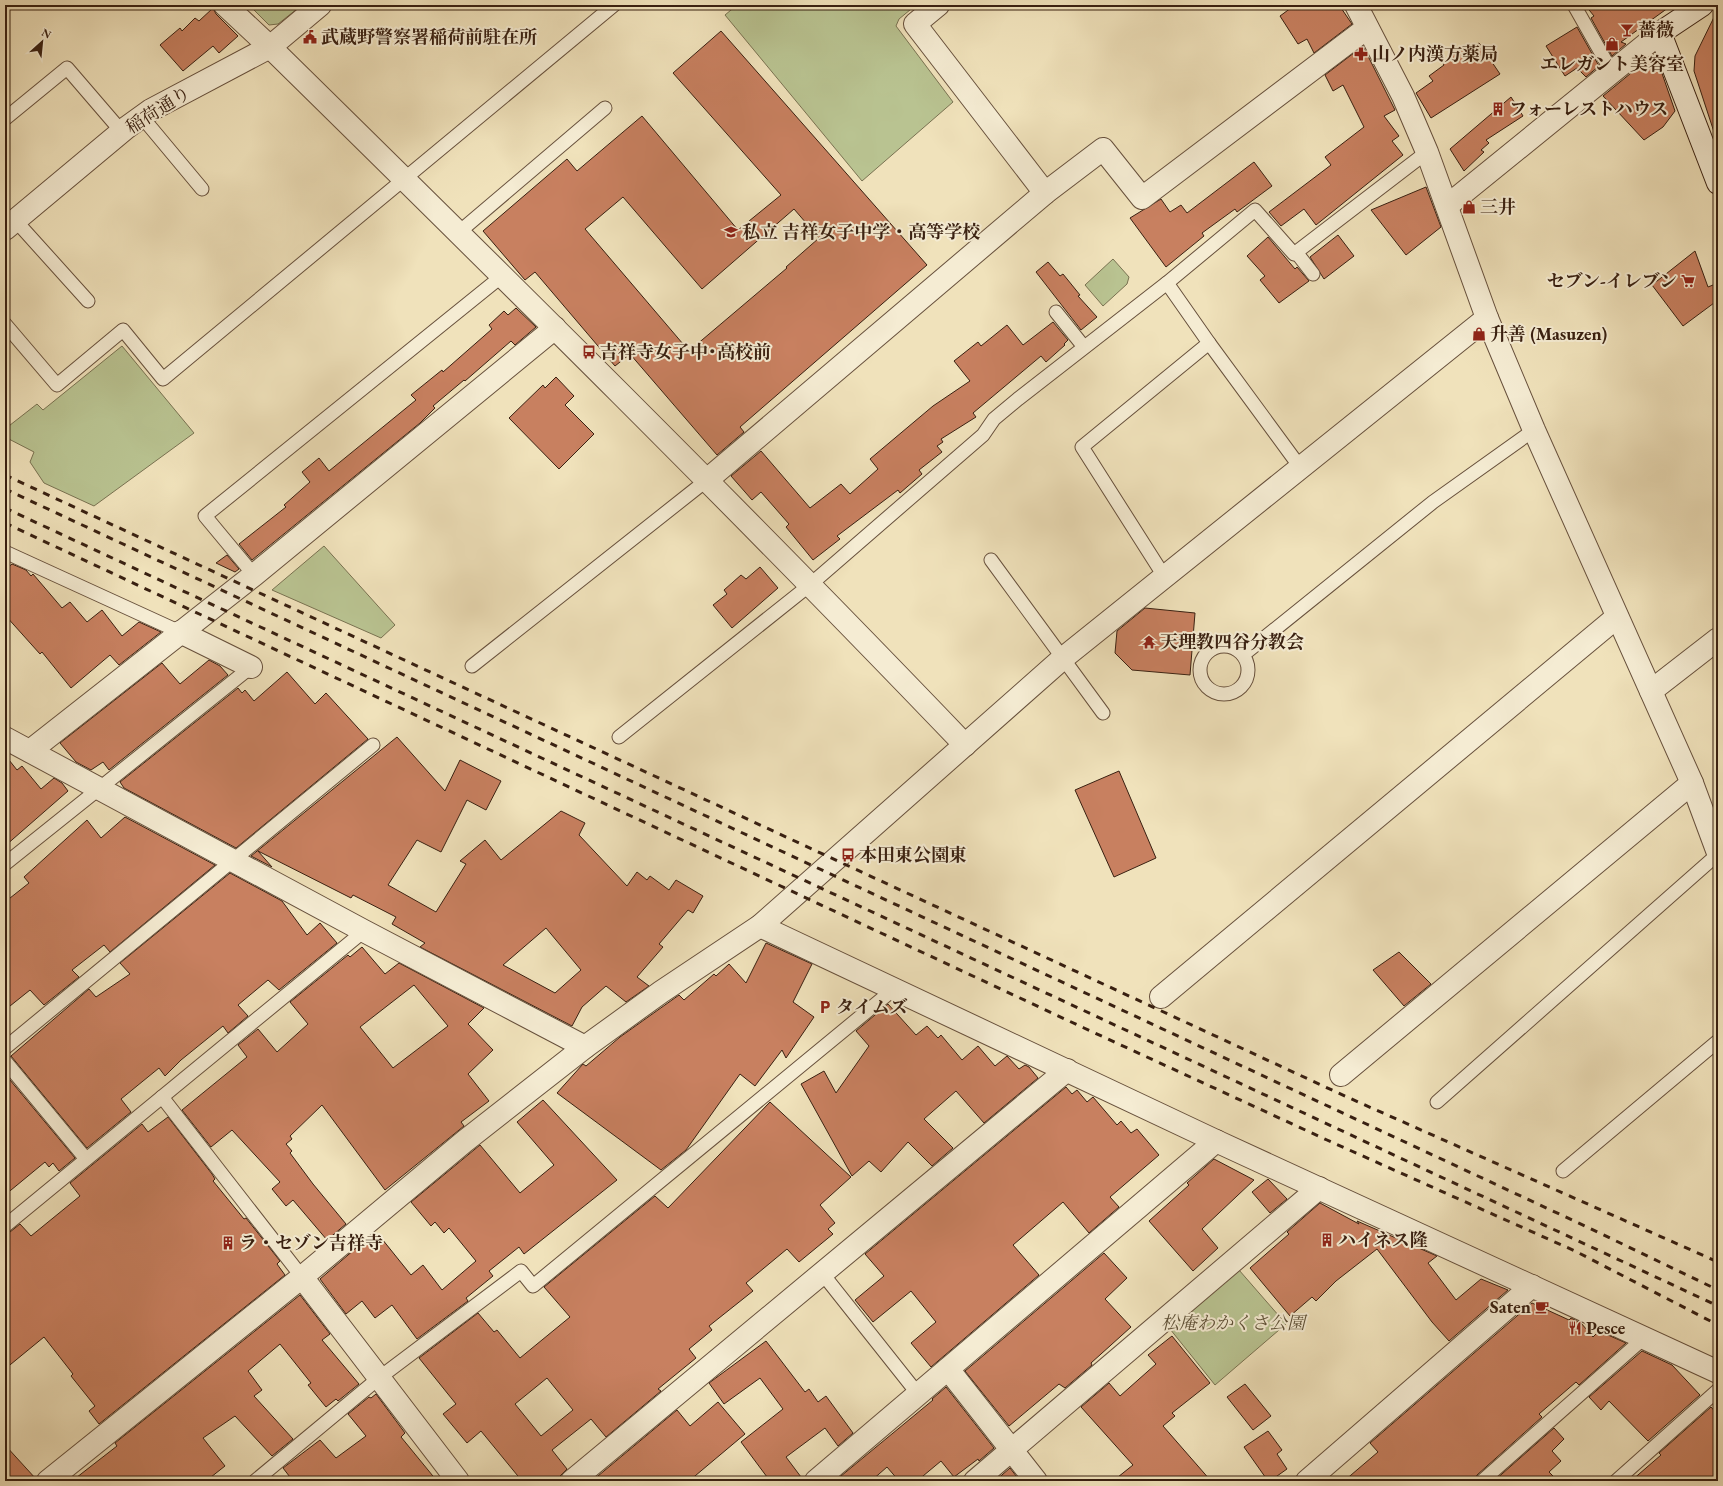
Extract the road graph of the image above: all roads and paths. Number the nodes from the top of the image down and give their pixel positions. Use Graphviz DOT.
graph roads {
  1 [pos="225,5"];
  2 [pos="320,5"];
  3 [pos="614,5"];
  4 [pos="938,5"];
  5 [pos="1356,5"];
  6 [pos="1574,5"];
  7 [pos="1702,5"];
  8 [pos="1367,28"];
  9 [pos="1660,33"];
  10 [pos="270,47"];
  11 [pos="1612,72"];
  12 [pos="605,108"];
  13 [pos="142,117"];
  14 [pos="6,118"];
  15 [pos="122,132"];
  16 [pos="1427,152"];
  17 [pos="403,178"];
  18 [pos="1718,183"];
  19 [pos="202,189"];
  20 [pos="1045,193"];
  21 [pos="1447,206"];
  22 [pos="10,224"];
  23 [pos="458,233"];
  24 [pos="1296,252"];
  25 [pos="1313,274"];
  26 [pos="502,276"];
  27 [pos="1167,283"];
  28 [pos="88,301"];
  29 [pos="1056,312"];
  30 [pos="1487,318"];
  31 [pos="5,324"];
  32 [pos="555,328"];
  33 [pos="1209,343"];
  34 [pos="1084,347"];
  35 [pos="1534,430"];
  36 [pos="1300,467"];
  37 [pos="707,480"];
  38 [pos="5,552"];
  39 [pos="991,560"];
  40 [pos="254,575"];
  41 [pos="1164,576"];
  42 [pos="811,584"];
  43 [pos="1617,617"];
  44 [pos="180,632"];
  45 [pos="1718,639"];
  46 [pos="1243,656"];
  47 [pos="1062,659"];
  48 [pos="472,666"];
  49 [pos="251,667"];
  50 [pos="1651,691"];
  51 [pos="1103,713"];
  52 [pos="619,737"];
  53 [pos="5,738"];
  54 [pos="373,745"];
  55 [pos="965,745"];
  56 [pos="30,752"];
  57 [pos="1692,783"];
  58 [pos="101,789"];
  59 [pos="1718,854"];
  60 [pos="233,860"];
  61 [pos="5,864"];
  62 [pos="760,926"];
  63 [pos="364,931"];
  64 [pos="894,989"];
  65 [pos="1161,997"];
  66 [pos="1718,1041"];
  67 [pos="585,1047"];
  68 [pos="5,1048"];
  69 [pos="5,1060"];
  70 [pos="1067,1070"];
  71 [pos="1341,1075"];
  72 [pos="162,1097"];
  73 [pos="1437,1102"];
  74 [pos="1216,1141"];
  75 [pos="86,1159"];
  76 [pos="1563,1171"];
  77 [pos="1319,1188"];
  78 [pos="5,1226"];
  79 [pos="822,1273"];
  80 [pos="302,1278"];
  81 [pos="1532,1286"];
  82 [pos="1644,1338"];
  83 [pos="948,1369"];
  84 [pos="1718,1372"];
  85 [pos="379,1378"];
  86 [pos="1718,1390"];
  87 [pos="918,1394"];
  88 [pos="1012,1450"];
  89 [pos="48,1481"];
  90 [pos="256,1481"];
  91 [pos="458,1481"];
  92 [pos="572,1481"];
  93 [pos="816,1481"];
  94 [pos="975,1481"];
  95 [pos="1036,1481"];
  96 [pos="1307,1481"];
  97 [pos="1482,1481"];
  98 [pos="1616,1481"];
  1 -- 10 [label="street"];
  2 -- 10 [label="street, 稲荷通り"];
  3 -- 17 [label="lane"];
  4 -- 20 [label="street"];
  5 -- 8 [label="street"];
  6 -- 11 [label="lane"];
  7 -- 9 [label="street"];
  8 -- 16 [label="street"];
  8 -- 20 [label="street"];
  9 -- 11 [label="street"];
  9 -- 18 [label="street"];
  10 -- 13 [label="street, 稲荷通り"];
  10 -- 17 [label="street"];
  11 -- 21 [label="street"];
  12 -- 23 [label="lane"];
  13 -- 15 [label="street, 稲荷通り"];
  13 -- 19 [label="lane"];
  14 -- 15 [label="lane"];
  15 -- 22 [label="street, 稲荷通り"];
  16 -- 21 [label="street"];
  16 -- 24 [label="lane"];
  17 -- 23 [label="street"];
  17 -- 31 [label="lane"];
  20 -- 37 [label="street"];
  21 -- 30 [label="street"];
  22 -- 28 [label="lane"];
  23 -- 26 [label="street"];
  24 -- 25 [label="lane"];
  24 -- 27 [label="lane"];
  26 -- 32 [label="street"];
  26 -- 40 [label="lane"];
  27 -- 33 [label="lane"];
  27 -- 34 [label="lane"];
  29 -- 34 [label="lane"];
  30 -- 35 [label="street"];
  30 -- 36 [label="street"];
  32 -- 37 [label="street"];
  32 -- 40 [label="street"];
  33 -- 36 [label="lane"];
  33 -- 41 [label="lane"];
  34 -- 42 [label="lane"];
  35 -- 43 [label="street"];
  35 -- 46 [label="lane"];
  36 -- 41 [label="street"];
  37 -- 42 [label="street"];
  37 -- 48 [label="lane"];
  38 -- 44 [label="lane"];
  39 -- 47 [label="lane"];
  40 -- 44 [label="street"];
  41 -- 47 [label="street"];
  42 -- 52 [label="lane"];
  42 -- 55 [label="street"];
  43 -- 50 [label="street"];
  43 -- 65 [label="street"];
  44 -- 49 [label="street"];
  44 -- 56 [label="street"];
  45 -- 50 [label="street"];
  47 -- 51 [label="lane"];
  47 -- 55 [label="street"];
  49 -- 58 [label="lane"];
  50 -- 57 [label="street"];
  53 -- 56 [label="street"];
  54 -- 60 [label="lane"];
  55 -- 62 [label="street"];
  56 -- 58 [label="street"];
  57 -- 59 [label="street"];
  57 -- 71 [label="street"];
  58 -- 60 [label="street"];
  58 -- 61 [label="lane"];
  59 -- 73 [label="lane"];
  60 -- 63 [label="street"];
  60 -- 68 [label="lane"];
  62 -- 64 [label="street"];
  62 -- 67 [label="street"];
  63 -- 67 [label="street"];
  63 -- 72 [label="lane"];
  64 -- 70 [label="street"];
  64 -- 85 [label="lane"];
  66 -- 76 [label="lane"];
  67 -- 80 [label="street"];
  69 -- 75 [label="lane"];
  70 -- 74 [label="street"];
  70 -- 79 [label="street"];
  72 -- 75 [label="lane"];
  72 -- 80 [label="lane"];
  74 -- 77 [label="street"];
  74 -- 83 [label="street"];
  75 -- 78 [label="lane"];
  77 -- 81 [label="street"];
  77 -- 88 [label="street"];
  79 -- 87 [label="lane"];
  79 -- 92 [label="street"];
  80 -- 85 [label="street"];
  80 -- 89 [label="street"];
  81 -- 82 [label="street"];
  81 -- 96 [label="street"];
  82 -- 84 [label="street"];
  82 -- 97 [label="lane"];
  83 -- 87 [label="street"];
  83 -- 88 [label="street"];
  85 -- 90 [label="lane"];
  85 -- 91 [label="street"];
  86 -- 98 [label="lane"];
  87 -- 93 [label="street"];
  88 -- 94 [label="street"];
  88 -- 95 [label="street"];
}
